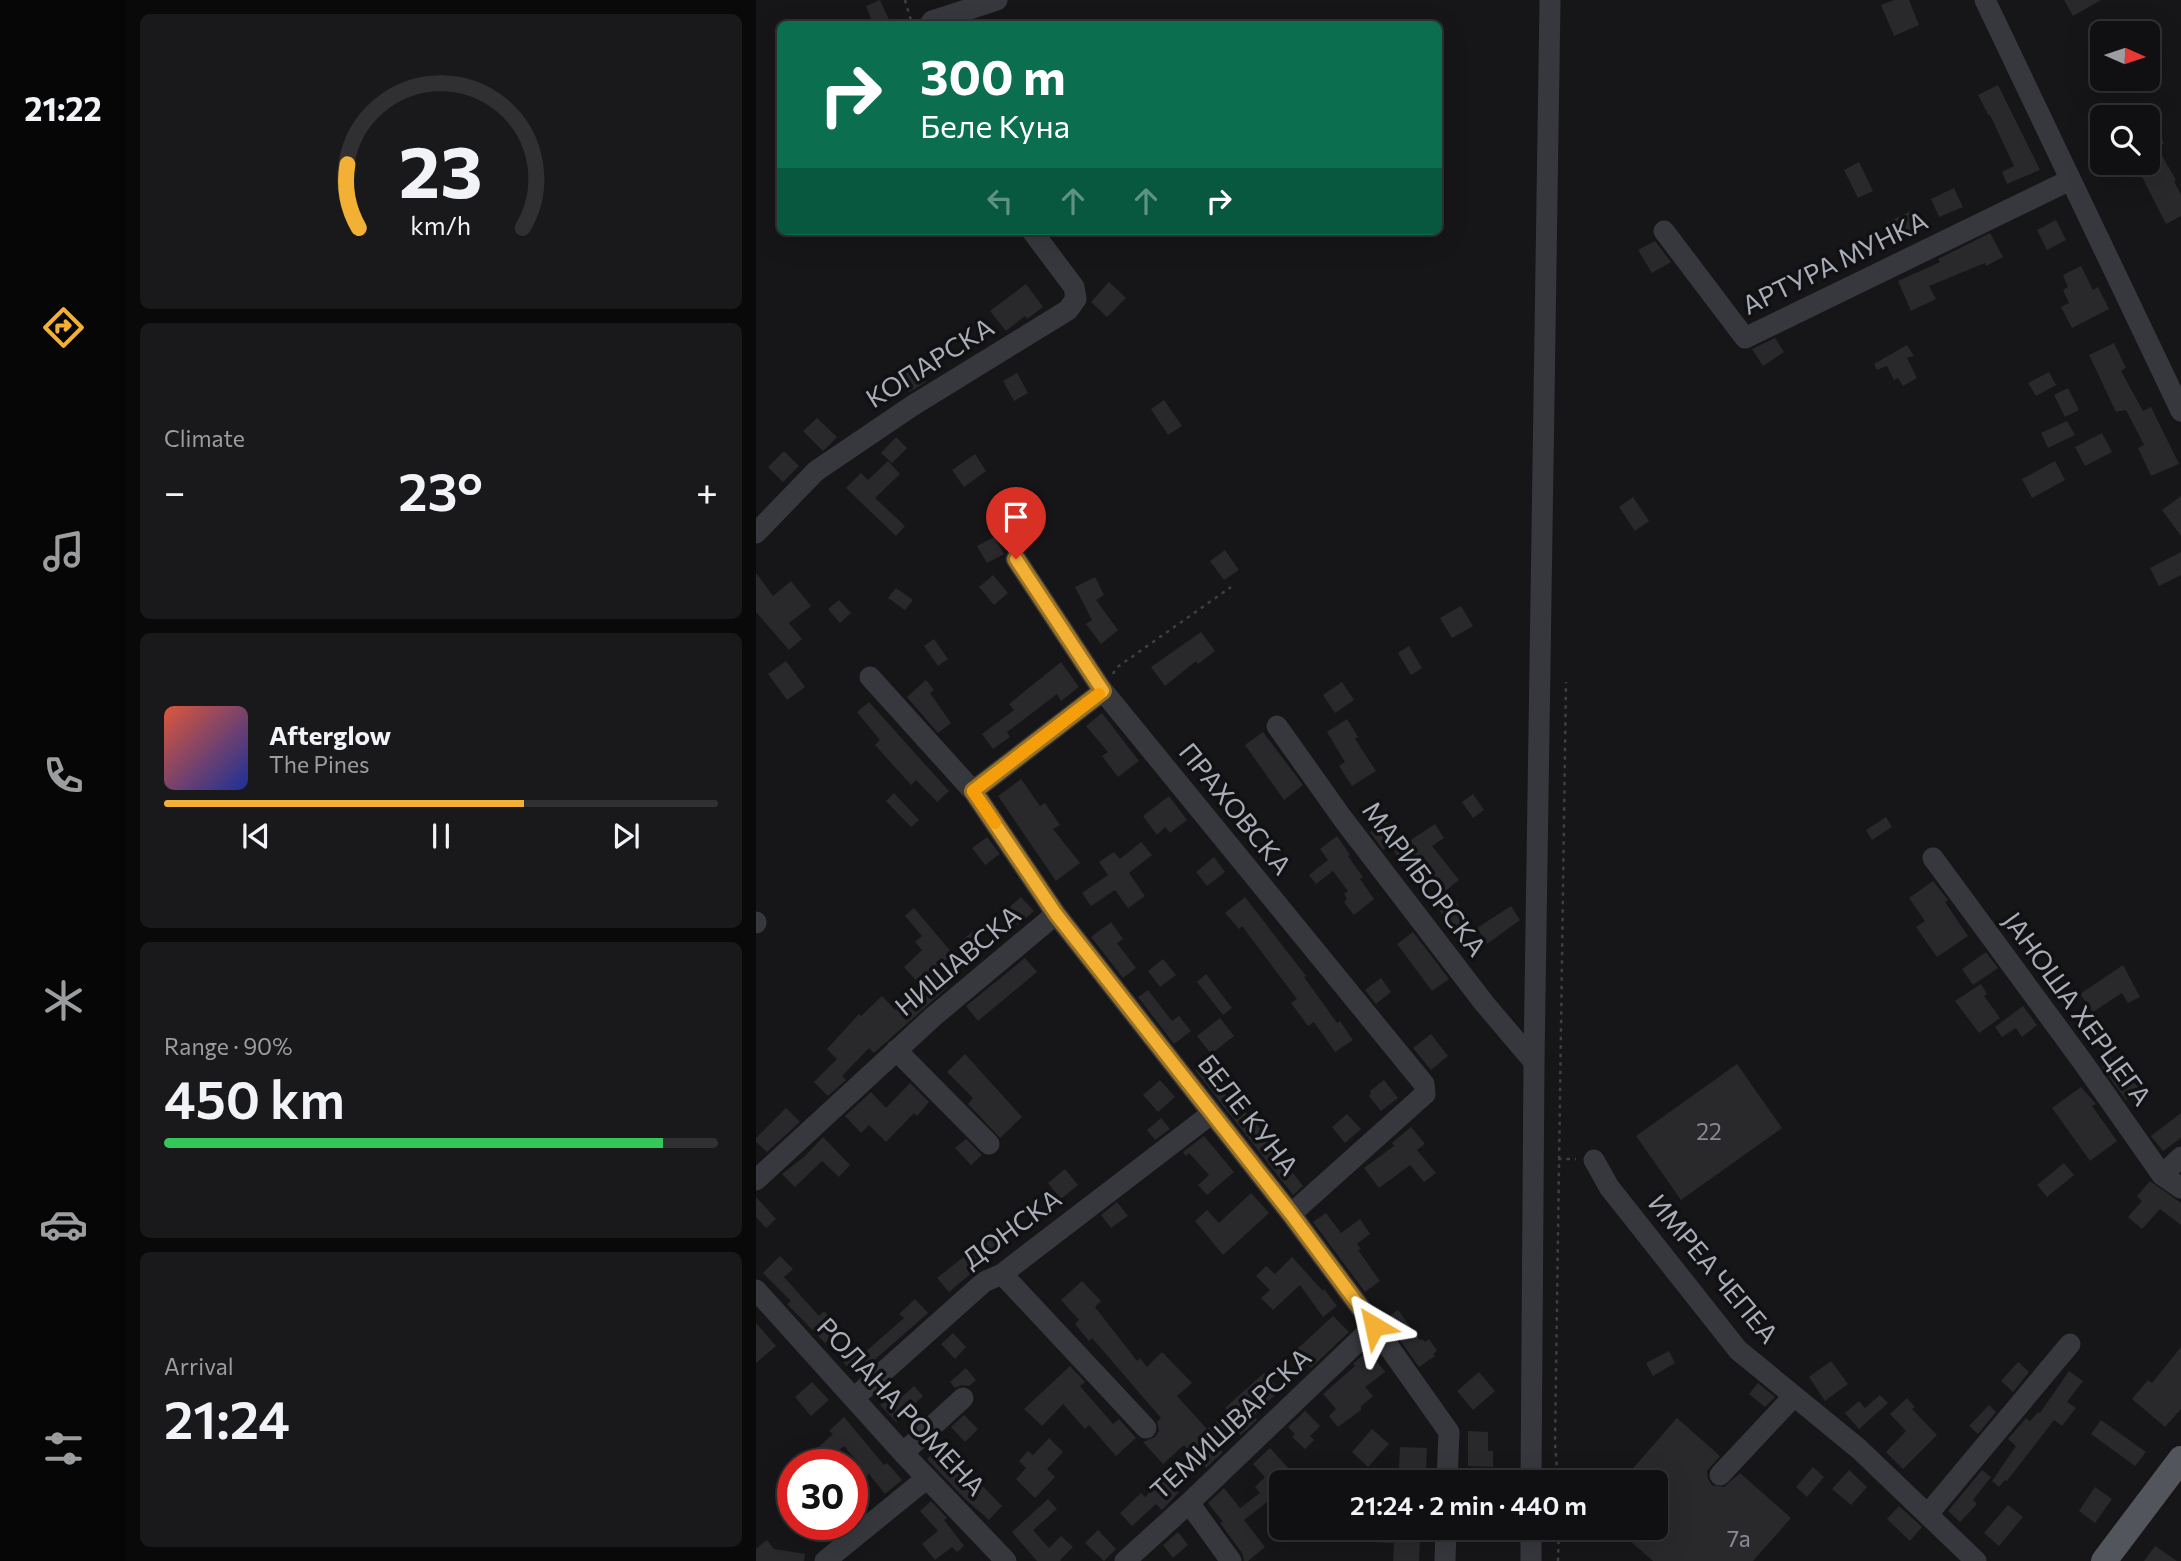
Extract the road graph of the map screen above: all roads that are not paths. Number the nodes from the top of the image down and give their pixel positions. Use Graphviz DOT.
graph roads {
  1 [pos="997,0"];
  2 [pos="1549,0"];
  3 [pos="1986,0"];
  4 [pos="932,21"];
  5 [pos="2070,180"];
  6 [pos="1664,231"];
  7 [pos="1035,235"];
  8 [pos="2181,411"];
  9 [pos="756,533"];
  10 [pos="1016,559"];
  11 [pos="870,677"];
  12 [pos="1103,691"];
  13 [pos="1277,726"];
  14 [pos="973,791"];
  15 [pos="1933,858"];
  16 [pos="1056,914"];
  17 [pos="896,1051"];
  18 [pos="1534,1062"];
  19 [pos="1211,1114"];
  20 [pos="989,1143"];
  21 [pos="2181,1157"];
  22 [pos="1594,1160"];
  23 [pos="2162,1175"];
  24 [pos="756,1180"];
  25 [pos="2181,1188"];
  26 [pos="1291,1214"];
  27 [pos="1002,1274"];
  28 [pos="761,1304"];
  29 [pos="1374,1326"];
  30 [pos="2070,1344"];
  31 [pos="1793,1397"];
  32 [pos="854,1398"];
  33 [pos="964,1398"];
  34 [pos="1146,1428"];
  35 [pos="904,1453"];
  36 [pos="2181,1459"];
  37 [pos="1447,1470"];
  38 [pos="1531,1470"];
  39 [pos="1720,1475"];
  40 [pos="927,1478"];
  41 [pos="1189,1503"];
  42 [pos="1928,1514"];
  43 [pos="1445,1540"];
  44 [pos="1531,1540"];
  45 [pos="994,1557"];
  46 [pos="825,1561"];
  47 [pos="1125,1561"];
  48 [pos="1231,1561"];
  49 [pos="1444,1561"];
  50 [pos="1531,1561"];
  51 [pos="1976,1561"];
  52 [pos="2105,1561"];
  1 -- 4 [label="street"];
  2 -- 18 [label="street"];
  3 -- 5 [label="street"];
  5 -- 6 [label="street, АРТУРА МУНКА"];
  5 -- 8 [label="street"];
  7 -- 9 [label="street, КОПАРСКА"];
  10 -- 12 [label="street, ПРАХОВСКА"];
  11 -- 14 [label="street, БЕЛЕ КУНА"];
  12 -- 14 [label="street"];
  12 -- 26 [label="street, ПРАХОВСКА"];
  13 -- 18 [label="street, МАРИБОРСКА"];
  14 -- 16 [label="street, БЕЛЕ КУНА"];
  15 -- 23 [label="street, ЈАНОША ХЕРЦЕГА"];
  16 -- 17 [label="street, НИШАВСКА"];
  16 -- 19 [label="street, БЕЛЕ КУНА"];
  17 -- 20 [label="street, НИШАВСКА"];
  17 -- 24 [label="street, НИШАВСКА"];
  18 -- 38 [label="street"];
  19 -- 26 [label="street, БЕЛЕ КУНА"];
  19 -- 27 [label="street, ДОНСКА"];
  21 -- 23 [label="street"];
  22 -- 31 [label="street, ИМРЕА ЧЕПЕА"];
  23 -- 25 [label="street, ЈАНОША ХЕРЦЕГА"];
  26 -- 29 [label="street, БЕЛЕ КУНА"];
  27 -- 32 [label="street, ДОНСКА"];
  27 -- 34 [label="street"];
  28 -- 32 [label="street, РОЛАНА РОМЕНА"];
  29 -- 37 [label="street, БЕЛЕ КУНА"];
  29 -- 41 [label="street, ТЕМИШВАРСКА"];
  30 -- 42 [label="street"];
  31 -- 39 [label="street"];
  31 -- 42 [label="street, ИМРЕА ЧЕПЕА"];
  32 -- 35 [label="street, РОЛАНА РОМЕНА"];
  33 -- 35 [label="street"];
  35 -- 40 [label="street, РОЛАНА РОМЕНА"];
  36 -- 52 [label="main road"];
  40 -- 45 [label="street, РОЛАНА РОМЕНА"];
  40 -- 46 [label="street"];
  41 -- 47 [label="street, ТЕМИШВАРСКА"];
  41 -- 48 [label="street"];
  42 -- 51 [label="street, ИМРЕА ЧЕПЕА"];
  43 -- 49 [label="street"];
  44 -- 50 [label="street"];
}
